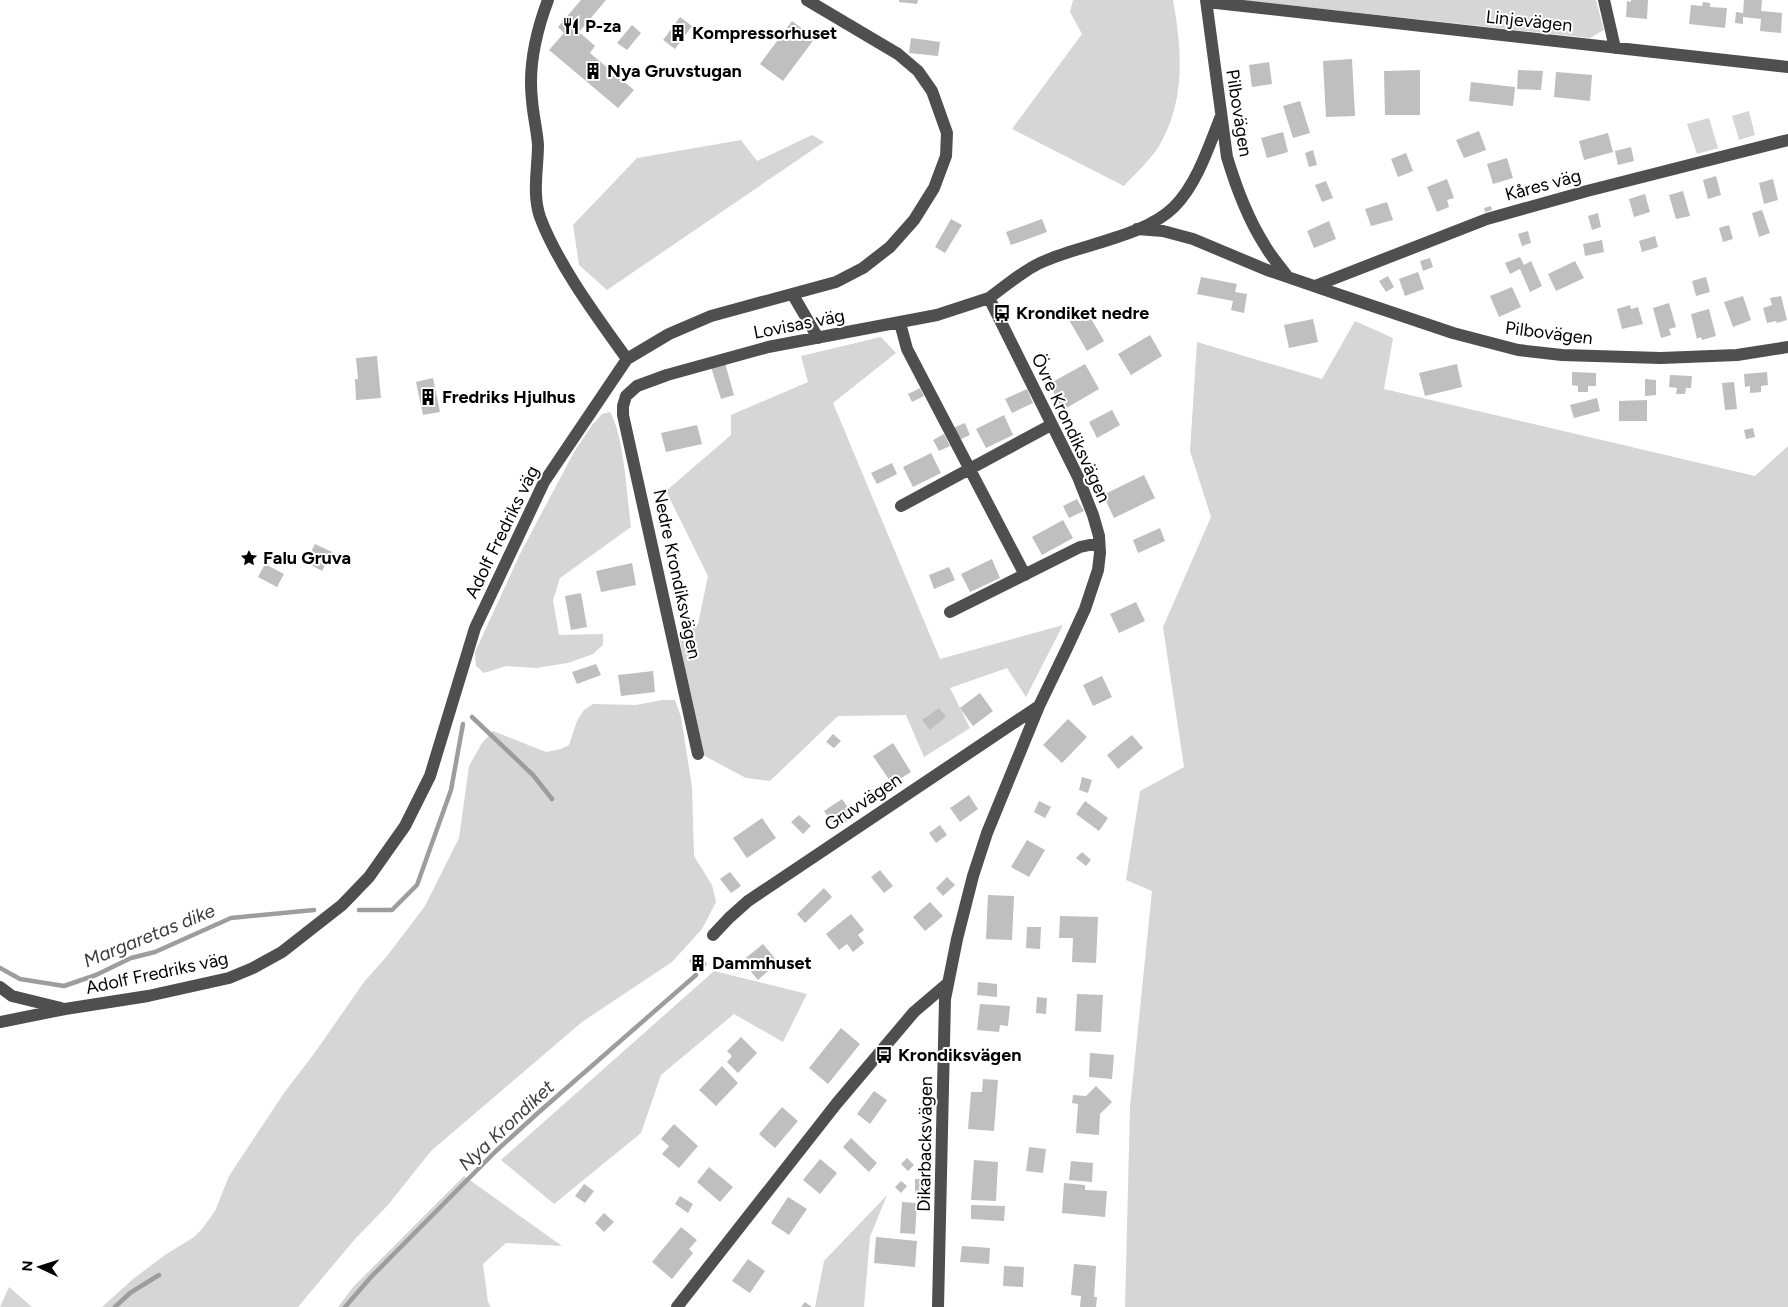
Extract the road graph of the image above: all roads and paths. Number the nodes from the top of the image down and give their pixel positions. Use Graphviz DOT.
graph roads {
  1 [pos="548,0"];
  2 [pos="807,0"];
  3 [pos="1604,0"];
  4 [pos="1207,1"];
  5 [pos="1615,48"];
  6 [pos="1788,67"];
  7 [pos="1221,116"];
  8 [pos="1788,140"];
  9 [pos="1136,230"];
  10 [pos="1287,276"];
  11 [pos="1315,286"];
  12 [pos="793,295"];
  13 [pos="989,298"];
  14 [pos="900,323"];
  15 [pos="818,338"];
  16 [pos="1788,347"];
  17 [pos="627,359"];
  18 [pos="624,400"];
  19 [pos="1051,425"];
  20 [pos="970,470"];
  21 [pos="901,506"];
  22 [pos="1099,543"];
  23 [pos="1025,575"];
  24 [pos="950,612"];
  25 [pos="1039,706"];
  26 [pos="698,754"];
  27 [pos="713,935"];
  28 [pos="948,983"];
  29 [pos="0,988"];
  30 [pos="65,1009"];
  31 [pos="0,1022"];
  32 [pos="677,1307"];
  33 [pos="938,1307"];
  1 -- 17 [label="street"];
  2 -- 12 [label="street, Adolf Fredriks väg"];
  3 -- 5 [label="street"];
  4 -- 5 [label="street, Linjevägen"];
  4 -- 7 [label="street, Pilbovägen"];
  5 -- 6 [label="street, Linjevägen"];
  7 -- 9 [label="street"];
  7 -- 10 [label="street, Pilbovägen"];
  8 -- 11 [label="street, Kåres väg"];
  9 -- 10 [label="street, Pilbovägen"];
  9 -- 13 [label="street"];
  10 -- 11 [label="street, Pilbovägen"];
  11 -- 16 [label="street, Pilbovägen"];
  12 -- 15 [label="street"];
  12 -- 17 [label="street, Adolf Fredriks väg"];
  13 -- 14 [label="street, Lovisas väg"];
  13 -- 19 [label="street, Övre Krondiksvägen"];
  14 -- 15 [label="street, Lovisas väg"];
  14 -- 20 [label="street"];
  15 -- 18 [label="street, Lovisas väg"];
  17 -- 30 [label="street, Adolf Fredriks väg"];
  18 -- 26 [label="street, Nedre Krondiksvägen"];
  19 -- 20 [label="street"];
  19 -- 22 [label="street, Övre Krondiksvägen"];
  20 -- 21 [label="street"];
  20 -- 23 [label="street"];
  22 -- 23 [label="street"];
  22 -- 25 [label="street, Övre Krondiksvägen"];
  23 -- 24 [label="street"];
  25 -- 27 [label="street, Gruvvägen"];
  25 -- 28 [label="street, Övre Krondiksvägen"];
  28 -- 32 [label="street"];
  28 -- 33 [label="street, Dikarbacksvägen"];
  29 -- 30 [label="street"];
  30 -- 31 [label="street, Adolf Fredriks väg"];
}
